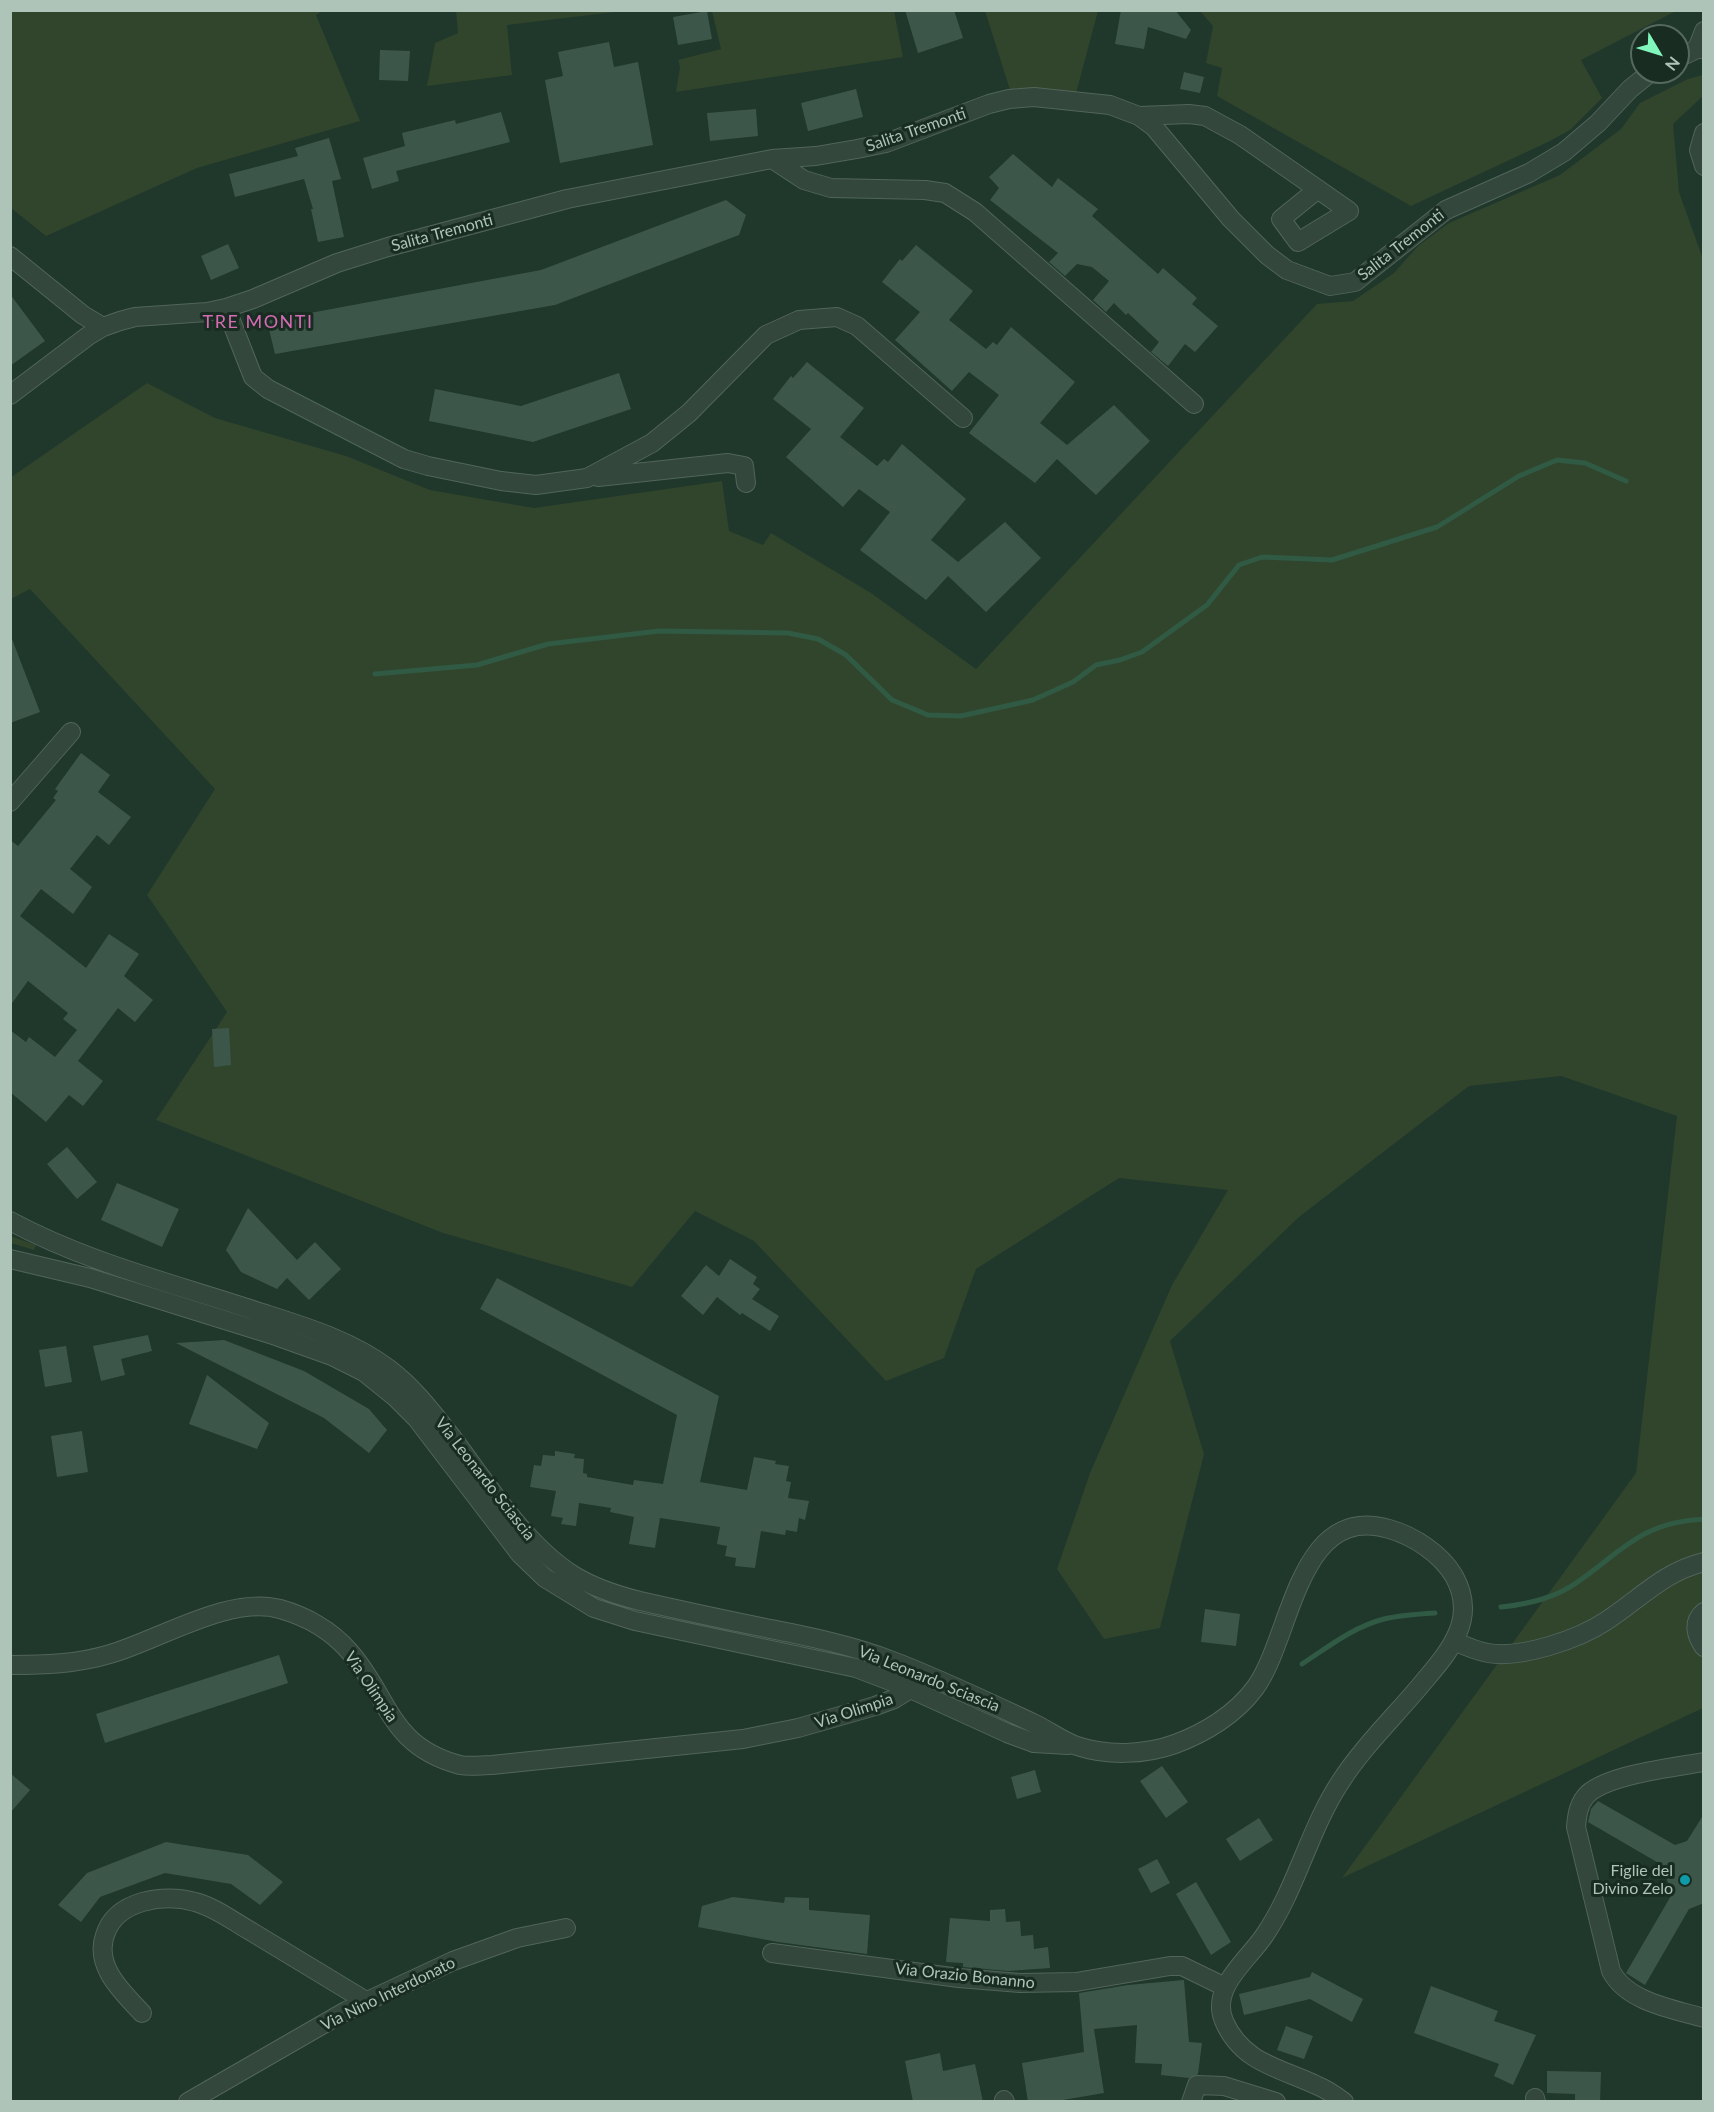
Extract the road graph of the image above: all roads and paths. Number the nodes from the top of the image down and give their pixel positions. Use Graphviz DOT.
graph roads {
  1 [pos="1704,30"];
  2 [pos="1700,49"];
  3 [pos="1636,84"];
  4 [pos="1139,116"];
  5 [pos="1704,133"];
  6 [pos="772,159"];
  7 [pos="1704,166"];
  8 [pos="1318,189"];
  9 [pos="10,256"];
  10 [pos="226,308"];
  11 [pos="103,327"];
  12 [pos="10,395"];
  13 [pos="1194,404"];
  14 [pos="963,418"];
  15 [pos="587,478"];
  16 [pos="746,483"];
  17 [pos="71,732"];
  18 [pos="10,802"];
  19 [pos="10,1221"];
  20 [pos="53,1241"];
  21 [pos="10,1259"];
  22 [pos="45,1266"];
  23 [pos="1704,1562"];
  24 [pos="1704,1612"];
  25 [pos="703,1615"];
  26 [pos="775,1630"];
  27 [pos="699,1635"];
  28 [pos="1454,1641"];
  29 [pos="1704,1647"];
  30 [pos="771,1649"];
  31 [pos="10,1665"];
  32 [pos="929,1676"];
  33 [pos="912,1689"];
  34 [pos="1073,1745"];
  35 [pos="1704,1762"];
  36 [pos="566,1928"];
  37 [pos="772,1953"];
  38 [pos="1225,1987"];
  39 [pos="366,2001"];
  40 [pos="142,2013"];
  41 [pos="1704,2019"];
  42 [pos="188,2102"];
  43 [pos="1191,2102"];
  44 [pos="1276,2102"];
  45 [pos="1344,2102"];
  1 -- 2 [label="street"];
  3 -- 4 [label="street, Salita Tremonti"];
  4 -- 6 [label="street, Salita Tremonti"];
  4 -- 8 [label="street"];
  5 -- 7 [label="street"];
  6 -- 10 [label="street, Salita Tremonti"];
  6 -- 13 [label="street"];
  9 -- 11 [label="street"];
  10 -- 11 [label="street, Salita Tremonti"];
  10 -- 15 [label="street"];
  11 -- 12 [label="street, Salita Tremonti"];
  14 -- 15 [label="street"];
  15 -- 16 [label="street"];
  17 -- 18 [label="street"];
  19 -- 20 [label="street, Via Leonardo Sciascia"];
  20 -- 22 [label="street"];
  20 -- 25 [label="street, Via Leonardo Sciascia"];
  21 -- 22 [label="street, Via Leonardo Sciascia"];
  22 -- 27 [label="street, Via Leonardo Sciascia"];
  23 -- 28 [label="street"];
  24 -- 29 [label="street"];
  25 -- 26 [label="street, Via Leonardo Sciascia"];
  25 -- 27 [label="street"];
  26 -- 30 [label="street"];
  26 -- 32 [label="street, Via Leonardo Sciascia"];
  27 -- 30 [label="street, Via Leonardo Sciascia"];
  28 -- 34 [label="street, Via Leonardo Sciascia"];
  28 -- 38 [label="street, Via Leonardo Sciascia"];
  30 -- 33 [label="street, Via Leonardo Sciascia"];
  31 -- 33 [label="street, Via Olimpia"];
  32 -- 33 [label="street, Via Olimpia"];
  32 -- 34 [label="street, Via Leonardo Sciascia"];
  33 -- 34 [label="street, Via Leonardo Sciascia"];
  35 -- 41 [label="street"];
  36 -- 39 [label="street, Via Nino Interdonato"];
  37 -- 38 [label="street, Via Orazio Bonanno"];
  38 -- 45 [label="street"];
  39 -- 40 [label="street"];
  39 -- 42 [label="street, Via Nino Interdonato"];
  43 -- 44 [label="street"];
}
